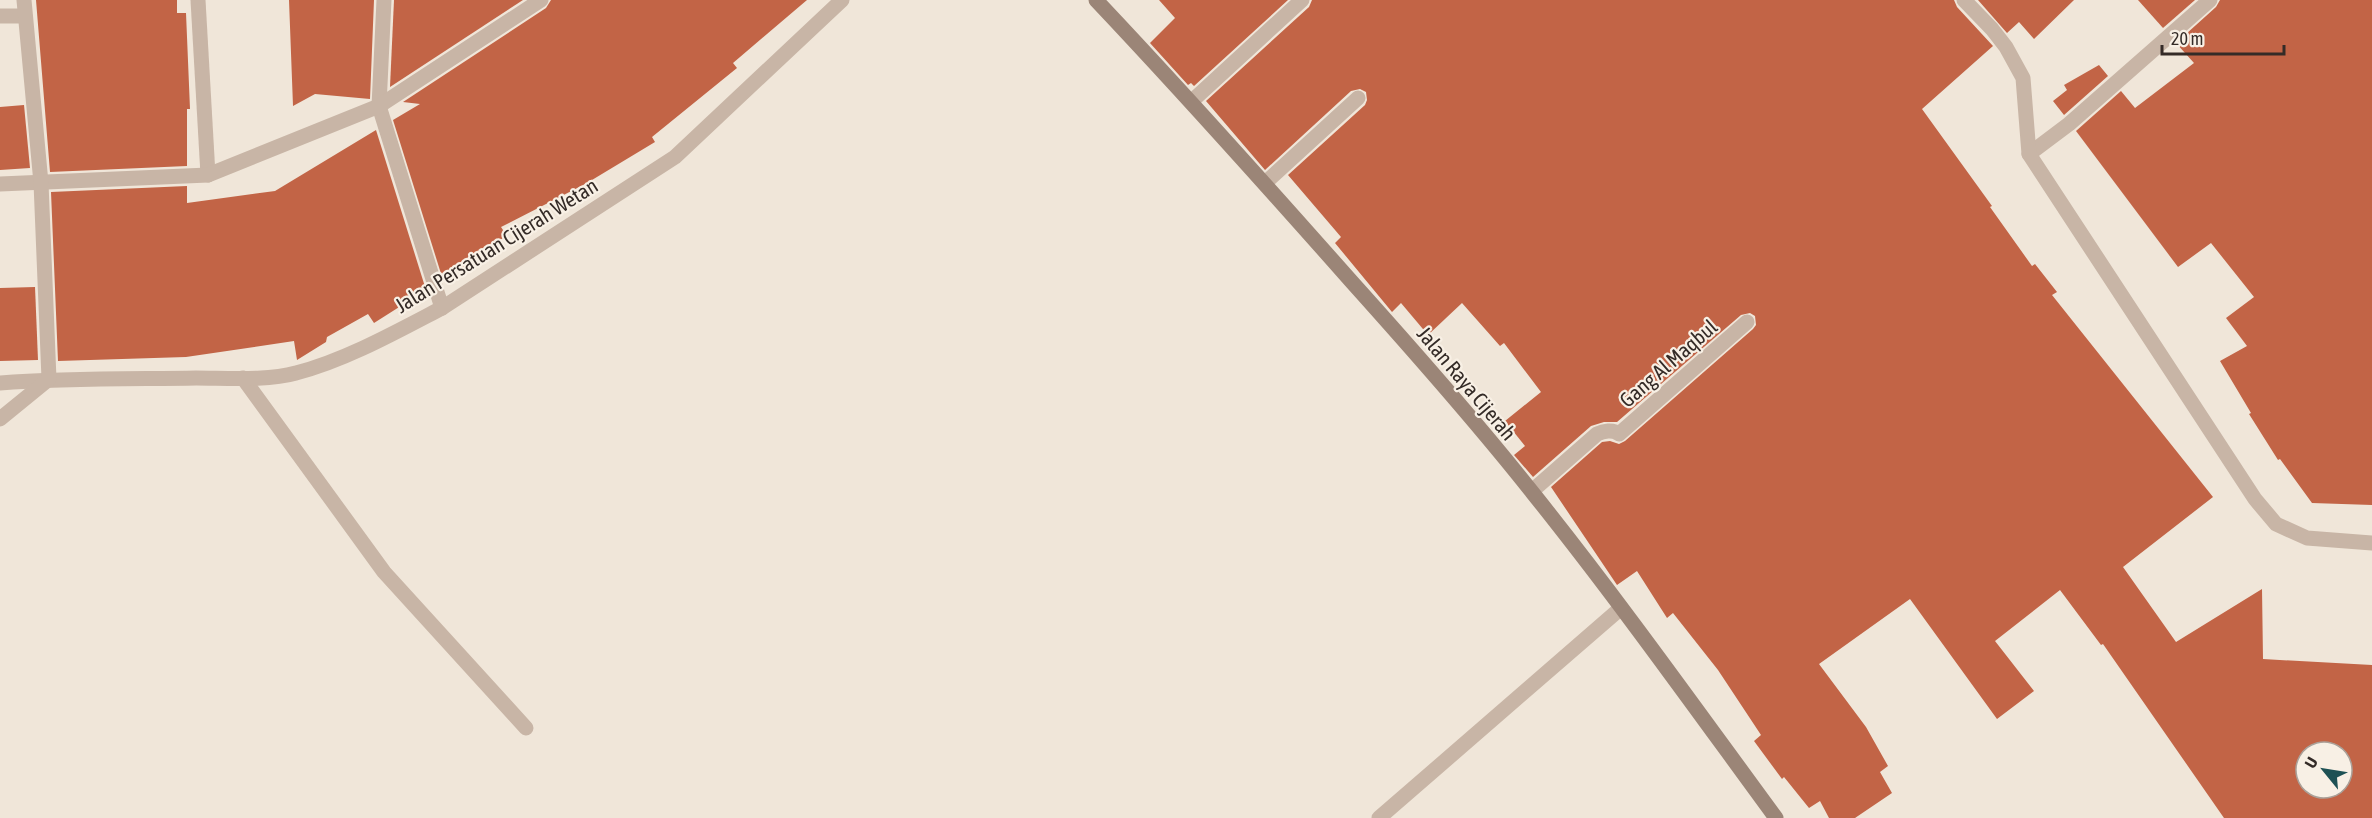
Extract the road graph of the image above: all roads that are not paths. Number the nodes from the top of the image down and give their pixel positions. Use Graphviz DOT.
graph roads {
  1 [pos="24,0"];
  2 [pos="198,0"];
  3 [pos="384,0"];
  4 [pos="541,0"];
  5 [pos="842,0"];
  6 [pos="1095,0"];
  7 [pos="1302,0"];
  8 [pos="1964,0"];
  9 [pos="2210,0"];
  10 [pos="0,16"];
  11 [pos="25,16"];
  12 [pos="1358,98"];
  13 [pos="1192,101"];
  14 [pos="379,106"];
  15 [pos="2030,154"];
  16 [pos="207,175"];
  17 [pos="40,183"];
  18 [pos="1265,183"];
  19 [pos="0,184"];
  20 [pos="442,308"];
  21 [pos="1747,322"];
  22 [pos="243,378"];
  23 [pos="49,380"];
  24 [pos="0,383"];
  25 [pos="0,419"];
  26 [pos="1532,491"];
  27 [pos="2372,543"];
  28 [pos="1621,608"];
  29 [pos="526,728"];
  30 [pos="1379,818"];
  31 [pos="1776,818"];
  1 -- 11 [label="street"];
  2 -- 16 [label="street"];
  3 -- 14 [label="street"];
  4 -- 14 [label="street"];
  5 -- 20 [label="street, Jalan Persatuan Cijerah Wetan"];
  6 -- 13 [label="main road, Jalan Raya Cijerah"];
  7 -- 13 [label="street"];
  8 -- 15 [label="street"];
  9 -- 15 [label="street"];
  10 -- 11 [label="street"];
  11 -- 17 [label="street"];
  12 -- 18 [label="street"];
  13 -- 18 [label="main road, Jalan Raya Cijerah"];
  14 -- 16 [label="street"];
  14 -- 20 [label="street"];
  15 -- 27 [label="street"];
  16 -- 17 [label="street"];
  17 -- 19 [label="street"];
  17 -- 23 [label="street"];
  18 -- 26 [label="main road, Jalan Raya Cijerah"];
  20 -- 22 [label="street, Jalan Persatuan Cijerah Wetan"];
  21 -- 26 [label="street, Gang Al Maqbul"];
  22 -- 23 [label="street, Jalan Persatuan Cijerah Wetan"];
  22 -- 29 [label="street"];
  23 -- 24 [label="street, Jalan Persatuan Cijerah Wetan"];
  23 -- 25 [label="street"];
  26 -- 28 [label="main road, Jalan Raya Cijerah"];
  28 -- 30 [label="street"];
  28 -- 31 [label="main road, Jalan Raya Cijerah"];
}
